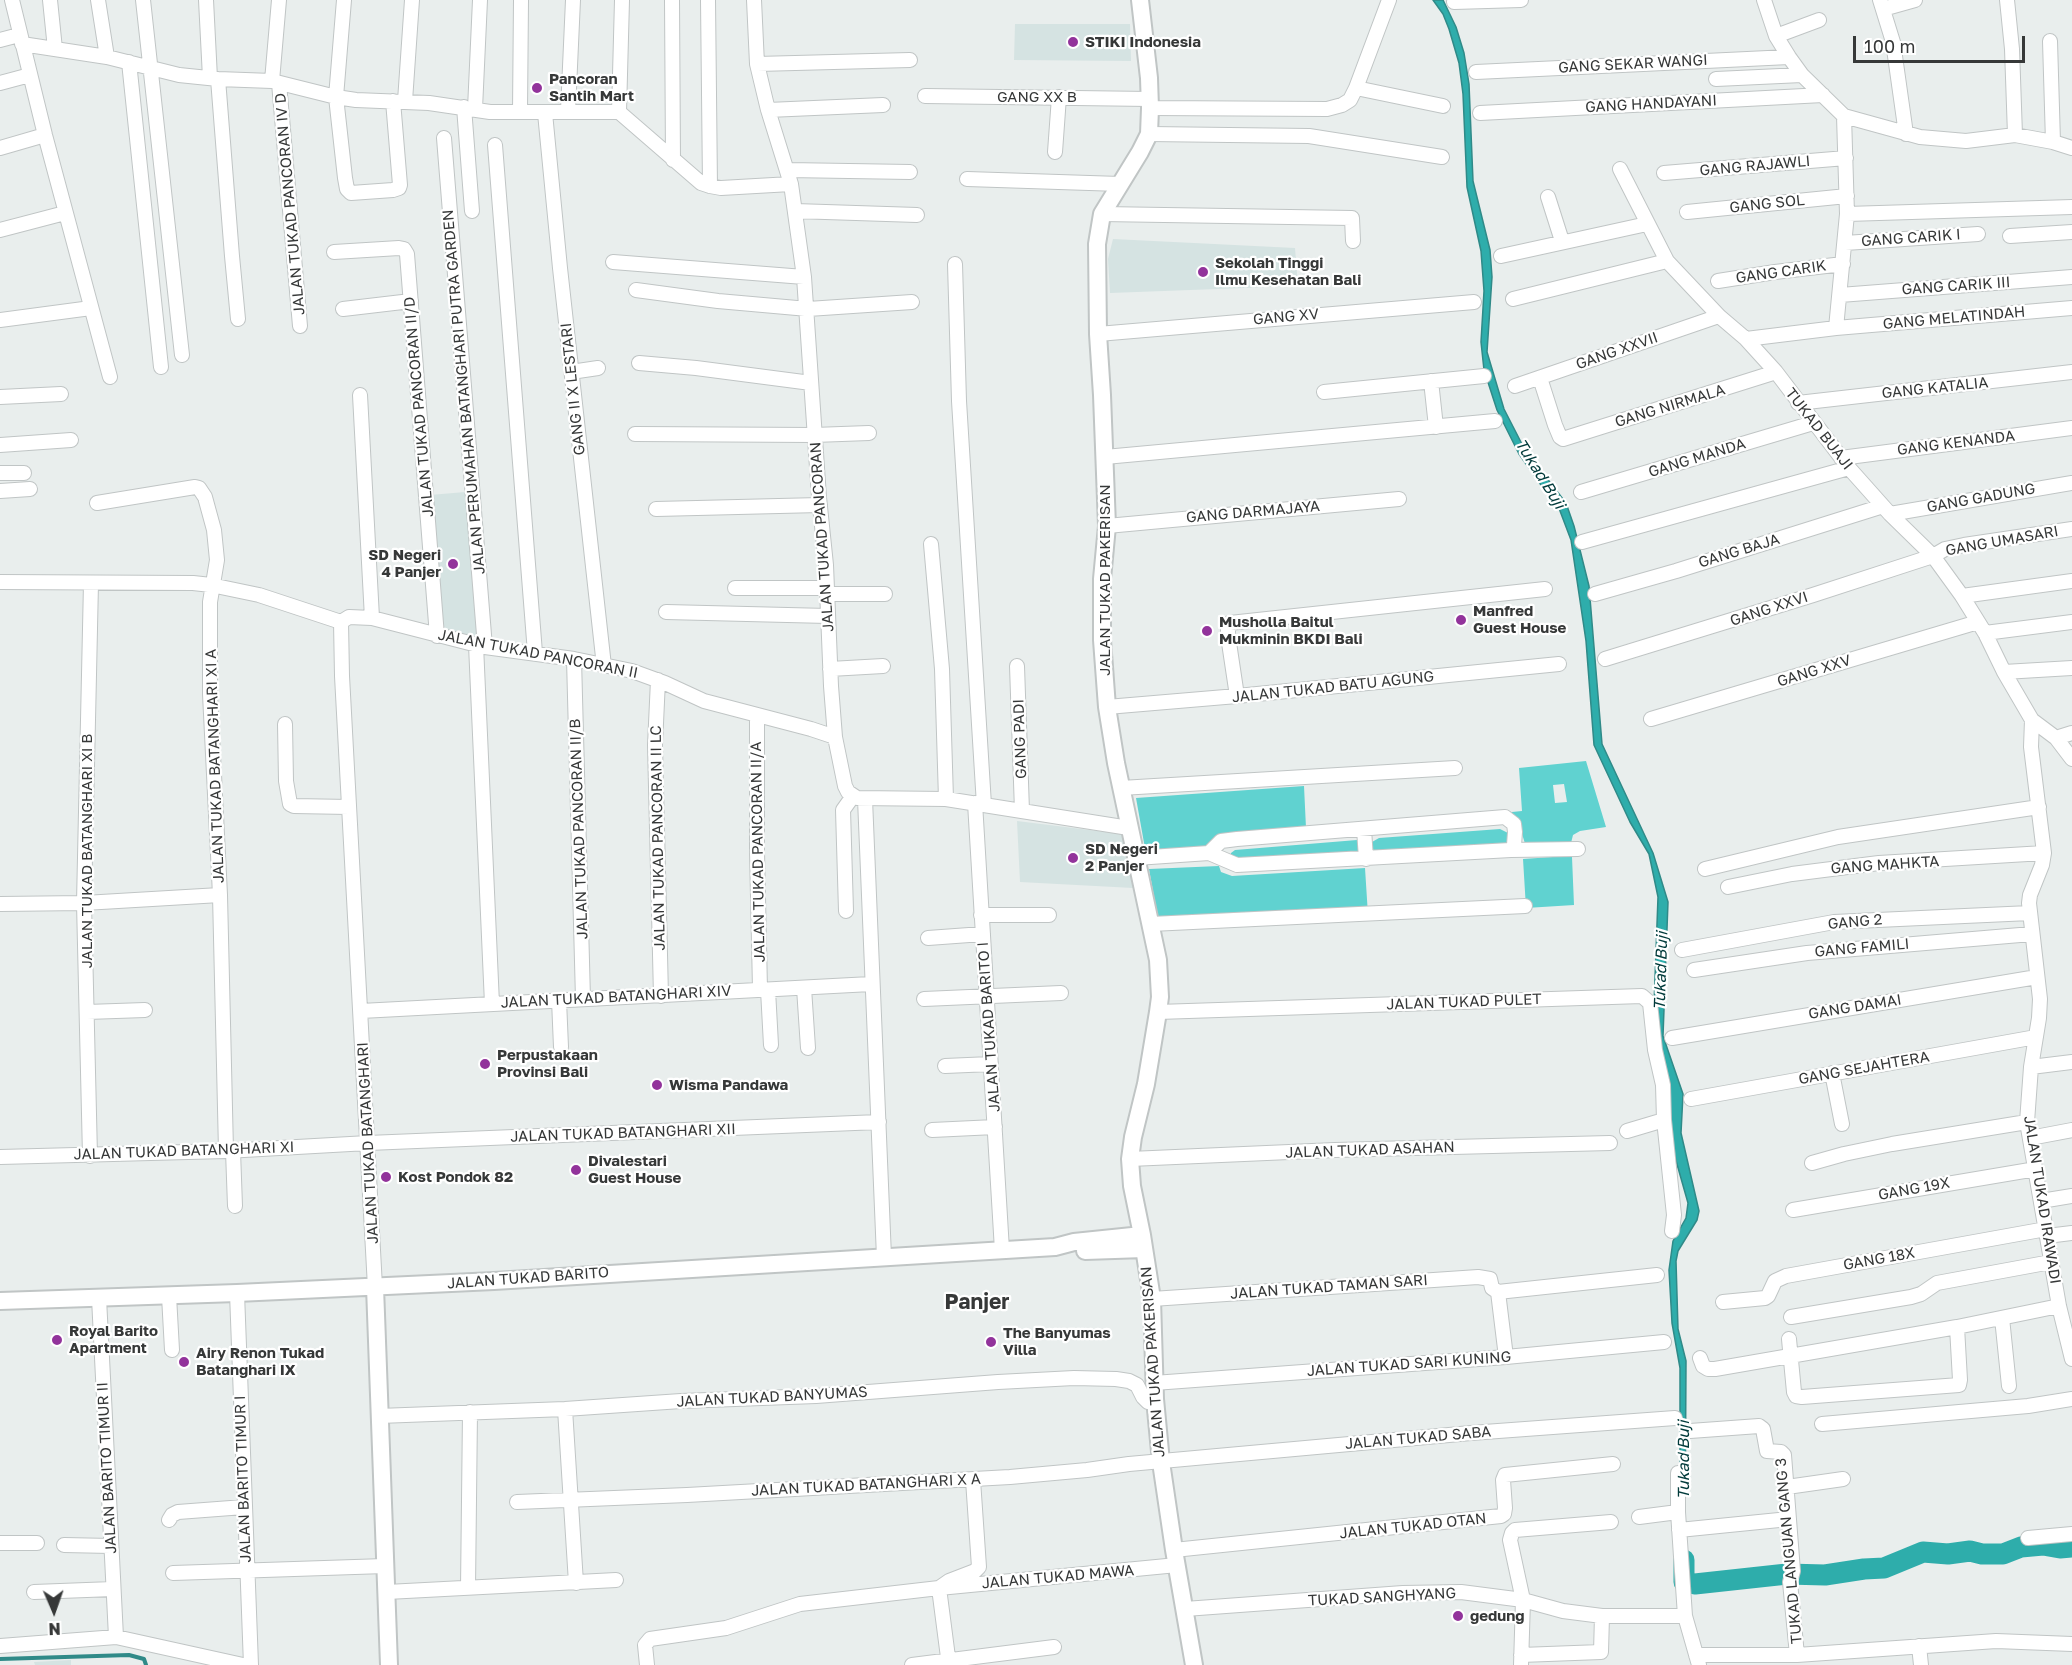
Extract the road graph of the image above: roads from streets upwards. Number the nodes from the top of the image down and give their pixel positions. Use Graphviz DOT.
graph roads {
  1 [pos="12,0"];
  2 [pos="50,0"];
  3 [pos="98,0"];
  4 [pos="143,0"];
  5 [pos="206,0"];
  6 [pos="279,0"];
  7 [pos="344,0"];
  8 [pos="412,0"];
  9 [pos="480,0"];
  10 [pos="521,0"];
  11 [pos="573,0"];
  12 [pos="622,0"];
  13 [pos="672,0"];
  14 [pos="708,0"];
  15 [pos="754,0"];
  16 [pos="1140,0"];
  17 [pos="1389,0"];
  18 [pos="1521,0"];
  19 [pos="1764,0"];
  20 [pos="1915,0"];
  21 [pos="2007,0"];
  22 [pos="1454,2"];
  23 [pos="1882,4"];
  24 [pos="1819,20"];
  25 [pos="1776,36"];
  26 [pos="21,39"];
  27 [pos="0,40"];
  28 [pos="2050,40"];
  29 [pos="55,49"];
  30 [pos="107,57"];
  31 [pos="1789,57"];
  32 [pos="910,60"];
  33 [pos="129,62"];
  34 [pos="757,64"];
  35 [pos="152,69"];
  36 [pos="1476,72"];
  37 [pos="30,75"];
  38 [pos="1802,75"];
  39 [pos="214,79"];
  40 [pos="1716,79"];
  41 [pos="276,82"];
  42 [pos="0,83"];
  43 [pos="1356,88"];
  44 [pos="1823,95"];
  45 [pos="925,96"];
  46 [pos="336,97"];
  47 [pos="1059,97"];
  48 [pos="399,101"];
  49 [pos="1150,103"];
  50 [pos="883,105"];
  51 [pos="1443,106"];
  52 [pos="470,108"];
  53 [pos="768,110"];
  54 [pos="568,111"];
  55 [pos="520,112"];
  56 [pos="619,112"];
  57 [pos="545,113"];
  58 [pos="1480,113"];
  59 [pos="1844,116"];
  60 [pos="1149,134"];
  61 [pos="1906,134"];
  62 [pos="45,135"];
  63 [pos="2015,135"];
  64 [pos="444,138"];
  65 [pos="2053,142"];
  66 [pos="495,146"];
  67 [pos="0,148"];
  68 [pos="2072,148"];
  69 [pos="1055,152"];
  70 [pos="1442,157"];
  71 [pos="1846,158"];
  72 [pos="673,160"];
  73 [pos="1620,169"];
  74 [pos="788,170"];
  75 [pos="910,172"];
  76 [pos="1664,173"];
  77 [pos="967,178"];
  78 [pos="791,184"];
  79 [pos="1120,184"];
  80 [pos="710,186"];
  81 [pos="1847,196"];
  82 [pos="1548,197"];
  83 [pos="2072,207"];
  84 [pos="472,211"];
  85 [pos="795,211"];
  86 [pos="1687,212"];
  87 [pos="65,213"];
  88 [pos="1102,214"];
  89 [pos="1846,214"];
  90 [pos="917,215"];
  91 [pos="1647,224"];
  92 [pos="0,230"];
  93 [pos="2072,232"];
  94 [pos="1978,234"];
  95 [pos="2010,236"];
  96 [pos="1353,241"];
  97 [pos="1562,242"];
  98 [pos="1845,243"];
  99 [pos="334,252"];
  100 [pos="1501,256"];
  101 [pos="1667,261"];
  102 [pos="612,262"];
  103 [pos="955,264"];
  104 [pos="1843,264"];
  105 [pos="804,277"];
  106 [pos="2072,278"];
  107 [pos="1718,281"];
  108 [pos="636,290"];
  109 [pos="1840,295"];
  110 [pos="1513,299"];
  111 [pos="411,301"];
  112 [pos="912,302"];
  113 [pos="1474,302"];
  114 [pos="91,308"];
  115 [pos="2072,308"];
  116 [pos="343,309"];
  117 [pos="808,309"];
  118 [pos="1719,316"];
  119 [pos="238,319"];
  120 [pos="0,320"];
  121 [pos="300,326"];
  122 [pos="1836,328"];
  123 [pos="1098,334"];
  124 [pos="1746,339"];
  125 [pos="182,355"];
  126 [pos="639,363"];
  127 [pos="161,367"];
  128 [pos="598,368"];
  129 [pos="571,372"];
  130 [pos="1776,372"];
  131 [pos="2072,372"];
  132 [pos="1484,376"];
  133 [pos="110,377"];
  134 [pos="1540,378"];
  135 [pos="1431,381"];
  136 [pos="811,383"];
  137 [pos="1515,386"];
  138 [pos="1324,392"];
  139 [pos="61,394"];
  140 [pos="360,395"];
  141 [pos="0,397"];
  142 [pos="1798,403"];
  143 [pos="1495,421"];
  144 [pos="1813,423"];
  145 [pos="1436,427"];
  146 [pos="2072,428"];
  147 [pos="869,433"];
  148 [pos="634,434"];
  149 [pos="814,435"];
  150 [pos="71,440"];
  151 [pos="0,445"];
  152 [pos="1105,457"];
  153 [pos="1845,463"];
  154 [pos="0,473"];
  155 [pos="24,473"];
  156 [pos="2072,483"];
  157 [pos="30,489"];
  158 [pos="0,491"];
  159 [pos="1581,492"];
  160 [pos="1399,499"];
  161 [pos="97,503"];
  162 [pos="820,506"];
  163 [pos="656,509"];
  164 [pos="1886,510"];
  165 [pos="1107,525"];
  166 [pos="2072,529"];
  167 [pos="1582,542"];
  168 [pos="931,544"];
  169 [pos="1933,556"];
  170 [pos="2072,581"];
  171 [pos="0,582"];
  172 [pos="91,583"];
  173 [pos="211,585"];
  174 [pos="735,588"];
  175 [pos="1545,590"];
  176 [pos="827,591"];
  177 [pos="885,594"];
  178 [pos="1595,594"];
  179 [pos="1962,596"];
  180 [pos="666,612"];
  181 [pos="828,616"];
  182 [pos="372,618"];
  183 [pos="341,622"];
  184 [pos="2072,622"];
  185 [pos="1981,627"];
  186 [pos="437,636"];
  187 [pos="481,646"];
  188 [pos="535,653"];
  189 [pos="574,659"];
  190 [pos="1605,659"];
  191 [pos="1559,664"];
  192 [pos="604,666"];
  193 [pos="883,666"];
  194 [pos="1017,666"];
  195 [pos="2072,668"];
  196 [pos="830,669"];
  197 [pos="2004,672"];
  198 [pos="658,680"];
  199 [pos="1237,696"];
  200 [pos="1107,707"];
  201 [pos="757,715"];
  202 [pos="1651,719"];
  203 [pos="2032,720"];
  204 [pos="285,724"];
  205 [pos="2072,733"];
  206 [pos="835,737"];
  207 [pos="2056,738"];
  208 [pos="2072,759"];
  209 [pos="1455,768"];
  210 [pos="1121,788"];
  211 [pos="859,798"];
  212 [pos="946,799"];
  213 [pos="980,804"];
  214 [pos="349,807"];
  215 [pos="2039,807"];
  216 [pos="1022,811"];
  217 [pos="1124,827"];
  218 [pos="1364,829"];
  219 [pos="1578,849"];
  220 [pos="1511,850"];
  221 [pos="1209,853"];
  222 [pos="2044,853"];
  223 [pos="1136,858"];
  224 [pos="1366,859"];
  225 [pos="1705,868"];
  226 [pos="1728,887"];
  227 [pos="220,895"];
  228 [pos="84,903"];
  229 [pos="0,904"];
  230 [pos="1525,906"];
  231 [pos="846,911"];
  232 [pos="2030,913"];
  233 [pos="981,915"];
  234 [pos="1049,915"];
  235 [pos="1151,924"];
  236 [pos="983,934"];
  237 [pos="2032,934"];
  238 [pos="928,938"];
  239 [pos="1682,950"];
  240 [pos="1694,970"];
  241 [pos="2037,977"];
  242 [pos="871,984"];
  243 [pos="804,988"];
  244 [pos="764,990"];
  245 [pos="1060,993"];
  246 [pos="661,996"];
  247 [pos="987,996"];
  248 [pos="583,999"];
  249 [pos="924,999"];
  250 [pos="559,1000"];
  251 [pos="492,1004"];
  252 [pos="145,1010"];
  253 [pos="361,1011"];
  254 [pos="87,1012"];
  255 [pos="1158,1012"];
  256 [pos="2036,1037"];
  257 [pos="1672,1038"];
  258 [pos="771,1045"];
  259 [pos="561,1047"];
  260 [pos="808,1048"];
  261 [pos="2072,1062"];
  262 [pos="991,1064"];
  263 [pos="945,1065"];
  264 [pos="2031,1067"];
  265 [pos="1832,1073"];
  266 [pos="1691,1099"];
  267 [pos="1664,1120"];
  268 [pos="879,1122"];
  269 [pos="2027,1122"];
  270 [pos="1842,1124"];
  271 [pos="995,1127"];
  272 [pos="932,1130"];
  273 [pos="2072,1130"];
  274 [pos="1627,1131"];
  275 [pos="2030,1138"];
  276 [pos="368,1143"];
  277 [pos="1610,1143"];
  278 [pos="230,1151"];
  279 [pos="90,1156"];
  280 [pos="0,1157"];
  281 [pos="1130,1159"];
  282 [pos="1812,1163"];
  283 [pos="2036,1169"];
  284 [pos="2072,1196"];
  285 [pos="2041,1201"];
  286 [pos="235,1206"];
  287 [pos="1793,1210"];
  288 [pos="1672,1230"];
  289 [pos="2046,1233"];
  290 [pos="2072,1233"];
  291 [pos="1143,1242"];
  292 [pos="1002,1250"];
  293 [pos="884,1257"];
  294 [pos="2051,1262"];
  295 [pos="1657,1275"];
  296 [pos="375,1287"];
  297 [pos="1498,1292"];
  298 [pos="237,1293"];
  299 [pos="169,1296"];
  300 [pos="99,1298"];
  301 [pos="1152,1299"];
  302 [pos="0,1301"];
  303 [pos="1723,1302"];
  304 [pos="2059,1306"];
  305 [pos="1791,1317"];
  306 [pos="2002,1318"];
  307 [pos="1958,1327"];
  308 [pos="1789,1339"];
  309 [pos="1664,1342"];
  310 [pos="172,1350"];
  311 [pos="1506,1357"];
  312 [pos="1791,1357"];
  313 [pos="1700,1358"];
  314 [pos="2072,1359"];
  315 [pos="1154,1383"];
  316 [pos="2009,1386"];
  317 [pos="2072,1399"];
  318 [pos="1155,1403"];
  319 [pos="565,1409"];
  320 [pos="470,1412"];
  321 [pos="379,1416"];
  322 [pos="1675,1418"];
  323 [pos="1822,1424"];
  324 [pos="1690,1431"];
  325 [pos="1161,1462"];
  326 [pos="1614,1464"];
  327 [pos="1678,1473"];
  328 [pos="1843,1479"];
  329 [pos="973,1480"];
  330 [pos="1787,1487"];
  331 [pos="570,1499"];
  332 [pos="517,1502"];
  333 [pos="244,1507"];
  334 [pos="1678,1512"];
  335 [pos="1639,1517"];
  336 [pos="1789,1519"];
  337 [pos="169,1520"];
  338 [pos="1611,1522"];
  339 [pos="1683,1529"];
  340 [pos="2072,1534"];
  341 [pos="2028,1538"];
  342 [pos="0,1543"];
  343 [pos="37,1543"];
  344 [pos="64,1545"];
  345 [pos="111,1546"];
  346 [pos="1175,1558"];
  347 [pos="385,1566"];
  348 [pos="246,1571"];
  349 [pos="173,1573"];
  350 [pos="616,1580"];
  351 [pos="576,1582"];
  352 [pos="468,1588"];
  353 [pos="939,1588"];
  354 [pos="113,1589"];
  355 [pos="34,1592"];
  356 [pos="387,1592"];
  357 [pos="1522,1600"];
  358 [pos="1185,1609"];
  359 [pos="1602,1616"];
  360 [pos="1685,1616"];
  361 [pos="116,1637"];
  362 [pos="2072,1644"];
  363 [pos="0,1646"];
  364 [pos="1919,1646"];
  365 [pos="1054,1647"];
  366 [pos="1797,1655"];
  367 [pos="1521,1660"];
  368 [pos="1698,1660"];
  369 [pos="949,1662"];
  370 [pos="920,1664"];
  371 [pos="243,1665"];
  372 [pos="251,1665"];
  373 [pos="389,1665"];
  374 [pos="647,1665"];
  375 [pos="1194,1665"];
  376 [pos="1921,1665"];
  1 -- 26 [label="street"];
  2 -- 29 [label="street"];
  3 -- 30 [label="street"];
  4 -- 35 [label="street"];
  5 -- 39 [label="street"];
  6 -- 41 [label="street, JALAN TUKAD PANCORAN IV D"];
  7 -- 46 [label="street"];
  8 -- 48 [label="street"];
  9 -- 52 [label="street"];
  10 -- 55 [label="street"];
  11 -- 54 [label="street"];
  12 -- 56 [label="street"];
  13 -- 72 [label="street"];
  14 -- 80 [label="street"];
  15 -- 34 [label="street, JALAN TUKAD PANCORAN"];
  16 -- 49 [label="street, JALAN TUKAD PAKERISAN"];
  17 -- 43 [label="street"];
  18 -- 22 [label="street"];
  19 -- 25 [label="street"];
  20 -- 23 [label="street"];
  21 -- 63 [label="street"];
  23 -- 61 [label="street"];
  24 -- 25 [label="street"];
  25 -- 31 [label="street"];
  26 -- 27 [label="street"];
  26 -- 29 [label="street"];
  26 -- 37 [label="street"];
  28 -- 65 [label="street"];
  29 -- 30 [label="street"];
  30 -- 33 [label="street"];
  31 -- 36 [label="street, GANG SEKAR WANGI"];
  31 -- 38 [label="street"];
  32 -- 34 [label="street"];
  33 -- 35 [label="street"];
  33 -- 127 [label="street"];
  34 -- 53 [label="street, JALAN TUKAD PANCORAN"];
  35 -- 39 [label="street"];
  35 -- 125 [label="street"];
  37 -- 42 [label="street"];
  37 -- 62 [label="street"];
  38 -- 40 [label="street"];
  38 -- 44 [label="street"];
  39 -- 41 [label="street"];
  39 -- 119 [label="street"];
  41 -- 46 [label="street"];
  41 -- 121 [label="street, JALAN TUKAD PANCORAN IV D"];
  43 -- 49 [label="street, GANG XX B"];
  43 -- 51 [label="street"];
  44 -- 58 [label="street, GANG HANDAYANI"];
  44 -- 59 [label="street"];
  45 -- 47 [label="street, GANG XX B"];
  46 -- 48 [label="street"];
  46 -- 48 [label="street"];
  47 -- 49 [label="street, GANG XX B"];
  47 -- 69 [label="street"];
  48 -- 52 [label="street"];
  49 -- 60 [label="street, JALAN TUKAD PAKERISAN"];
  50 -- 53 [label="street"];
  52 -- 55 [label="street"];
  52 -- 84 [label="street"];
  53 -- 74 [label="street, JALAN TUKAD PANCORAN"];
  54 -- 56 [label="street"];
  54 -- 57 [label="street"];
  55 -- 57 [label="street"];
  56 -- 72 [label="street"];
  57 -- 129 [label="street, GANG II X LESTARI"];
  59 -- 61 [label="street"];
  59 -- 71 [label="street"];
  60 -- 70 [label="street"];
  60 -- 79 [label="street, JALAN TUKAD PAKERISAN"];
  61 -- 63 [label="street"];
  62 -- 67 [label="street"];
  62 -- 87 [label="street"];
  63 -- 65 [label="street"];
  64 -- 187 [label="street, JALAN PERUMAHAN BATANGHARI PUTRA GARDEN"];
  65 -- 68 [label="street"];
  66 -- 188 [label="street"];
  71 -- 76 [label="street, GANG RAJAWLI"];
  71 -- 81 [label="street"];
  72 -- 80 [label="street"];
  73 -- 91 [label="street, TUKAD BUAJI"];
  74 -- 75 [label="street"];
  74 -- 78 [label="street, JALAN TUKAD PANCORAN"];
  77 -- 79 [label="street"];
  78 -- 80 [label="street"];
  78 -- 85 [label="street, JALAN TUKAD PANCORAN"];
  79 -- 88 [label="street, JALAN TUKAD PAKERISAN"];
  81 -- 86 [label="street, GANG SOL"];
  81 -- 89 [label="street"];
  82 -- 97 [label="street"];
  83 -- 89 [label="street"];
  85 -- 90 [label="street"];
  85 -- 105 [label="street, JALAN TUKAD PANCORAN"];
  87 -- 92 [label="street"];
  87 -- 114 [label="street"];
  88 -- 96 [label="street"];
  88 -- 123 [label="street, JALAN TUKAD PAKERISAN"];
  89 -- 98 [label="street"];
  91 -- 97 [label="street"];
  91 -- 101 [label="street, TUKAD BUAJI"];
  93 -- 95 [label="street"];
  94 -- 98 [label="street, GANG CARIK I"];
  97 -- 100 [label="street"];
  98 -- 104 [label="street"];
  99 -- 111 [label="street, JALAN TUKAD PANCORAN II/D"];
  101 -- 110 [label="street"];
  101 -- 118 [label="street, TUKAD BUAJI"];
  102 -- 105 [label="street"];
  103 -- 213 [label="street, JALAN TUKAD BARITO I"];
  104 -- 107 [label="street, GANG CARIK"];
  104 -- 109 [label="street"];
  105 -- 117 [label="street, JALAN TUKAD PANCORAN"];
  106 -- 109 [label="street, GANG CARIK III"];
  108 -- 117 [label="street"];
  109 -- 122 [label="street"];
  111 -- 116 [label="street"];
  111 -- 186 [label="street, JALAN TUKAD PANCORAN II/D"];
  112 -- 117 [label="street"];
  113 -- 123 [label="street, GANG XV"];
  114 -- 120 [label="street"];
  114 -- 133 [label="street"];
  115 -- 122 [label="street, GANG MELATINDAH"];
  117 -- 136 [label="street, JALAN TUKAD PANCORAN"];
  118 -- 124 [label="street, TUKAD BUAJI"];
  118 -- 134 [label="street, GANG XXVII"];
  122 -- 124 [label="street"];
  123 -- 152 [label="street, JALAN TUKAD PAKERISAN"];
  124 -- 130 [label="street, TUKAD BUAJI"];
  126 -- 136 [label="street"];
  128 -- 129 [label="street"];
  129 -- 192 [label="street, GANG II X LESTARI"];
  130 -- 134 [label="street, GANG NIRMALA"];
  130 -- 142 [label="street, TUKAD BUAJI"];
  131 -- 142 [label="street, GANG KATALIA"];
  132 -- 135 [label="street"];
  134 -- 137 [label="street, GANG XXVII"];
  135 -- 138 [label="street"];
  135 -- 145 [label="street"];
  136 -- 149 [label="street, JALAN TUKAD PANCORAN"];
  139 -- 141 [label="street"];
  140 -- 182 [label="street"];
  142 -- 144 [label="street, TUKAD BUAJI"];
  143 -- 145 [label="street"];
  144 -- 153 [label="street, TUKAD BUAJI"];
  144 -- 159 [label="street, GANG MANDA"];
  145 -- 152 [label="street"];
  146 -- 153 [label="street, GANG KENANDA"];
  147 -- 149 [label="street"];
  148 -- 149 [label="street"];
  149 -- 162 [label="street, JALAN TUKAD PANCORAN"];
  150 -- 151 [label="street"];
  152 -- 165 [label="street, JALAN TUKAD PAKERISAN"];
  153 -- 164 [label="street, TUKAD BUAJI"];
  153 -- 167 [label="street, GANG KENANDA"];
  154 -- 155 [label="street"];
  156 -- 164 [label="street, GANG GADUNG"];
  157 -- 158 [label="street"];
  160 -- 165 [label="street, GANG DARMAJAYA"];
  161 -- 173 [label="street, JALAN TUKAD BATANGHARI XI A"];
  162 -- 163 [label="street"];
  162 -- 176 [label="street, JALAN TUKAD PANCORAN"];
  164 -- 169 [label="street, TUKAD BUAJI"];
  164 -- 178 [label="street, GANG BAJA"];
  165 -- 200 [label="street, JALAN TUKAD PAKERISAN"];
  166 -- 169 [label="street, GANG UMASARI"];
  168 -- 212 [label="street"];
  169 -- 179 [label="street, TUKAD BUAJI"];
  169 -- 190 [label="street, GANG XXVI"];
  170 -- 179 [label="street"];
  171 -- 172 [label="street"];
  172 -- 173 [label="street"];
  172 -- 228 [label="street, JALAN TUKAD BATANGHARI XI B"];
  173 -- 183 [label="street"];
  173 -- 227 [label="street, JALAN TUKAD BATANGHARI XI A"];
  174 -- 176 [label="street"];
  175 -- 199 [label="street"];
  176 -- 177 [label="street"];
  176 -- 181 [label="street, JALAN TUKAD PANCORAN"];
  179 -- 185 [label="street, TUKAD BUAJI"];
  180 -- 181 [label="street"];
  181 -- 196 [label="street, JALAN TUKAD PANCORAN"];
  182 -- 183 [label="street, JALAN TUKAD PANCORAN II"];
  182 -- 186 [label="street, JALAN TUKAD PANCORAN II"];
  183 -- 214 [label="street, JALAN TUKAD BATANGHARI"];
  184 -- 185 [label="street, GANG XXV"];
  185 -- 197 [label="street, TUKAD BUAJI"];
  185 -- 202 [label="street, GANG XXV"];
  186 -- 187 [label="street, JALAN TUKAD PANCORAN II"];
  187 -- 188 [label="street, JALAN TUKAD PANCORAN II"];
  187 -- 251 [label="street"];
  188 -- 189 [label="street, JALAN TUKAD PANCORAN II"];
  189 -- 192 [label="street, JALAN TUKAD PANCORAN II"];
  189 -- 248 [label="street, JALAN TUKAD PANCORAN II/B"];
  191 -- 199 [label="street, JALAN TUKAD BATU AGUNG"];
  192 -- 198 [label="street, JALAN TUKAD PANCORAN II"];
  193 -- 196 [label="street"];
  194 -- 216 [label="street, GANG PADI"];
  195 -- 197 [label="street"];
  196 -- 206 [label="street, JALAN TUKAD PANCORAN"];
  197 -- 203 [label="street, TUKAD BUAJI"];
  198 -- 201 [label="street, JALAN TUKAD PANCORAN II"];
  198 -- 246 [label="street, JALAN TUKAD PANCORAN II LC"];
  199 -- 200 [label="street, JALAN TUKAD BATU AGUNG"];
  200 -- 210 [label="street, JALAN TUKAD PAKERISAN"];
  201 -- 206 [label="street, JALAN TUKAD PANCORAN II"];
  201 -- 244 [label="street, JALAN TUKAD PANCORAN II/A"];
  203 -- 207 [label="street, TUKAD BUAJI"];
  203 -- 215 [label="street, JALAN TUKAD IRAWADI"];
  204 -- 214 [label="street"];
  205 -- 207 [label="street"];
  206 -- 211 [label="street, JALAN TUKAD PANCORAN"];
  207 -- 208 [label="street, TUKAD BUAJI"];
  209 -- 210 [label="street"];
  210 -- 217 [label="street, JALAN TUKAD PAKERISAN"];
  211 -- 212 [label="street"];
  211 -- 231 [label="street"];
  211 -- 242 [label="street"];
  212 -- 213 [label="street"];
  213 -- 216 [label="street"];
  213 -- 233 [label="street, JALAN TUKAD BARITO I"];
  214 -- 253 [label="street, JALAN TUKAD BATANGHARI"];
  215 -- 222 [label="street, JALAN TUKAD IRAWADI"];
  215 -- 225 [label="street"];
  216 -- 217 [label="street"];
  217 -- 223 [label="street, JALAN TUKAD PAKERISAN"];
  218 -- 220 [label="street"];
  218 -- 221 [label="street"];
  218 -- 224 [label="street"];
  219 -- 220 [label="street"];
  220 -- 224 [label="street"];
  221 -- 223 [label="street"];
  221 -- 224 [label="street"];
  222 -- 226 [label="street, GANG MAHKTA"];
  222 -- 232 [label="street, JALAN TUKAD IRAWADI"];
  223 -- 235 [label="street, JALAN TUKAD PAKERISAN"];
  227 -- 228 [label="street"];
  227 -- 278 [label="street, JALAN TUKAD BATANGHARI XI A"];
  228 -- 229 [label="street"];
  228 -- 254 [label="street, JALAN TUKAD BATANGHARI XI B"];
  230 -- 235 [label="street"];
  232 -- 237 [label="street, JALAN TUKAD IRAWADI"];
  232 -- 239 [label="street, GANG 2"];
  233 -- 234 [label="street"];
  233 -- 236 [label="street, JALAN TUKAD BARITO I"];
  235 -- 255 [label="street, JALAN TUKAD PAKERISAN"];
  236 -- 238 [label="street"];
  236 -- 247 [label="street, JALAN TUKAD BARITO I"];
  237 -- 240 [label="street, GANG FAMILI"];
  237 -- 241 [label="street, JALAN TUKAD IRAWADI"];
  241 -- 256 [label="street, JALAN TUKAD IRAWADI"];
  241 -- 257 [label="street, GANG DAMAI"];
  242 -- 243 [label="street, JALAN TUKAD BATANGHARI XIV"];
  242 -- 268 [label="street"];
  243 -- 244 [label="street, JALAN TUKAD BATANGHARI XIV"];
  243 -- 260 [label="street"];
  244 -- 246 [label="street, JALAN TUKAD BATANGHARI XIV"];
  244 -- 258 [label="street, JALAN TUKAD PANCORAN II/A"];
  245 -- 247 [label="street"];
  246 -- 248 [label="street, JALAN TUKAD BATANGHARI XIV"];
  247 -- 249 [label="street"];
  247 -- 262 [label="street, JALAN TUKAD BARITO I"];
  248 -- 250 [label="street, JALAN TUKAD BATANGHARI XIV"];
  250 -- 251 [label="street, JALAN TUKAD BATANGHARI XIV"];
  250 -- 259 [label="street"];
  251 -- 253 [label="street, JALAN TUKAD BATANGHARI XIV"];
  252 -- 254 [label="street"];
  253 -- 276 [label="street, JALAN TUKAD BATANGHARI"];
  254 -- 279 [label="street, JALAN TUKAD BATANGHARI XI B"];
  255 -- 267 [label="street, JALAN TUKAD PULET"];
  255 -- 281 [label="street, JALAN TUKAD PAKERISAN"];
  256 -- 264 [label="street, JALAN TUKAD IRAWADI"];
  256 -- 265 [label="street, GANG SEJAHTERA"];
  261 -- 264 [label="street"];
  262 -- 263 [label="street"];
  262 -- 271 [label="street, JALAN TUKAD BARITO I"];
  264 -- 269 [label="street, JALAN TUKAD IRAWADI"];
  265 -- 266 [label="street, GANG SEJAHTERA"];
  265 -- 270 [label="street"];
  267 -- 274 [label="street"];
  267 -- 288 [label="street, JALAN TUKAD PULET"];
  268 -- 276 [label="street, JALAN TUKAD BATANGHARI XII"];
  268 -- 293 [label="street"];
  269 -- 275 [label="street, JALAN TUKAD IRAWADI"];
  269 -- 282 [label="street"];
  271 -- 272 [label="street"];
  271 -- 292 [label="street, JALAN TUKAD BARITO I"];
  273 -- 275 [label="street"];
  275 -- 283 [label="street, JALAN TUKAD IRAWADI"];
  276 -- 278 [label="street, JALAN TUKAD BATANGHARI XI"];
  276 -- 296 [label="street, JALAN TUKAD BATANGHARI"];
  277 -- 281 [label="street, JALAN TUKAD ASAHAN"];
  278 -- 279 [label="street, JALAN TUKAD BATANGHARI XI"];
  278 -- 286 [label="street, JALAN TUKAD BATANGHARI XI A"];
  279 -- 280 [label="street, JALAN TUKAD BATANGHARI XI"];
  281 -- 291 [label="street, JALAN TUKAD PAKERISAN"];
  283 -- 285 [label="street, JALAN TUKAD IRAWADI"];
  283 -- 287 [label="street, GANG 19X"];
  284 -- 285 [label="street"];
  285 -- 289 [label="street, JALAN TUKAD IRAWADI"];
  289 -- 290 [label="street"];
  289 -- 294 [label="street, JALAN TUKAD IRAWADI"];
  289 -- 303 [label="street, GANG 18X"];
  291 -- 292 [label="street, JALAN TUKAD BARITO"];
  291 -- 301 [label="street, JALAN TUKAD PAKERISAN"];
  292 -- 293 [label="street, JALAN TUKAD BARITO"];
  293 -- 296 [label="street, JALAN TUKAD BARITO"];
  294 -- 304 [label="street, JALAN TUKAD IRAWADI"];
  294 -- 305 [label="street"];
  295 -- 297 [label="street"];
  296 -- 298 [label="street, JALAN TUKAD BARITO"];
  296 -- 321 [label="street, JALAN TUKAD BATANGHARI"];
  297 -- 301 [label="street, JALAN TUKAD TAMAN SARI"];
  297 -- 311 [label="street"];
  298 -- 299 [label="street, JALAN TUKAD BARITO"];
  298 -- 333 [label="street, JALAN BARITO TIMUR I"];
  299 -- 300 [label="street, JALAN TUKAD BARITO"];
  299 -- 310 [label="street"];
  300 -- 302 [label="street, JALAN TUKAD BARITO"];
  300 -- 345 [label="street, JALAN BARITO TIMUR II"];
  301 -- 315 [label="street, JALAN TUKAD PAKERISAN"];
  304 -- 306 [label="street"];
  304 -- 314 [label="street, JALAN TUKAD IRAWADI"];
  306 -- 307 [label="street"];
  306 -- 316 [label="street"];
  307 -- 312 [label="street"];
  307 -- 312 [label="street"];
  308 -- 312 [label="street"];
  309 -- 311 [label="street, JALAN TUKAD SARI KUNING"];
  311 -- 315 [label="street, JALAN TUKAD SARI KUNING"];
  312 -- 313 [label="street"];
  315 -- 318 [label="street, JALAN TUKAD PAKERISAN"];
  317 -- 323 [label="street"];
  318 -- 319 [label="street, JALAN TUKAD BANYUMAS"];
  318 -- 325 [label="street, JALAN TUKAD PAKERISAN"];
  319 -- 320 [label="street, JALAN TUKAD BANYUMAS"];
  319 -- 331 [label="street"];
  320 -- 321 [label="street, JALAN TUKAD BANYUMAS"];
  320 -- 352 [label="street"];
  321 -- 347 [label="street, JALAN TUKAD BATANGHARI"];
  322 -- 325 [label="street, JALAN TUKAD SABA"];
  324 -- 330 [label="street, TUKAD LANGUAN GANG 3"];
  325 -- 329 [label="street, JALAN TUKAD BATANGHARI X A"];
  325 -- 346 [label="street, JALAN TUKAD PAKERISAN"];
  326 -- 346 [label="street, JALAN TUKAD OTAN"];
  327 -- 334 [label="street"];
  328 -- 330 [label="street"];
  329 -- 331 [label="street, JALAN TUKAD BATANGHARI X A"];
  329 -- 353 [label="street"];
  330 -- 336 [label="street, TUKAD LANGUAN GANG 3"];
  331 -- 332 [label="street, JALAN TUKAD BATANGHARI X A"];
  331 -- 351 [label="street"];
  333 -- 337 [label="street"];
  333 -- 348 [label="street, JALAN BARITO TIMUR I"];
  334 -- 335 [label="street"];
  334 -- 339 [label="street"];
  336 -- 339 [label="street"];
  336 -- 366 [label="street, TUKAD LANGUAN GANG 3"];
  338 -- 357 [label="street"];
  339 -- 360 [label="street"];
  340 -- 341 [label="street"];
  342 -- 343 [label="street"];
  344 -- 345 [label="street"];
  345 -- 354 [label="street, JALAN BARITO TIMUR II"];
  346 -- 353 [label="street, JALAN TUKAD MAWA"];
  346 -- 358 [label="street, JALAN TUKAD PAKERISAN"];
  347 -- 348 [label="street"];
  347 -- 356 [label="street, JALAN TUKAD BATANGHARI"];
  348 -- 349 [label="street"];
  348 -- 372 [label="street, JALAN BARITO TIMUR I"];
  350 -- 351 [label="street"];
  351 -- 352 [label="street"];
  352 -- 356 [label="street"];
  353 -- 369 [label="street"];
  353 -- 374 [label="street, JALAN TUKAD MAWA"];
  354 -- 355 [label="street"];
  354 -- 361 [label="street, JALAN BARITO TIMUR II"];
  356 -- 373 [label="street, JALAN TUKAD BATANGHARI"];
  357 -- 358 [label="street, TUKAD SANGHYANG"];
  357 -- 359 [label="street, TUKAD SANGHYANG"];
  357 -- 367 [label="street"];
  358 -- 375 [label="street, JALAN TUKAD PAKERISAN"];
  359 -- 360 [label="street, TUKAD SANGHYANG"];
  359 -- 367 [label="street"];
  360 -- 368 [label="street"];
  361 -- 363 [label="street"];
  361 -- 371 [label="street"];
  362 -- 364 [label="street"];
  364 -- 366 [label="street"];
  364 -- 376 [label="street"];
  365 -- 369 [label="street"];
  366 -- 368 [label="street"];
  369 -- 370 [label="street"];
}
